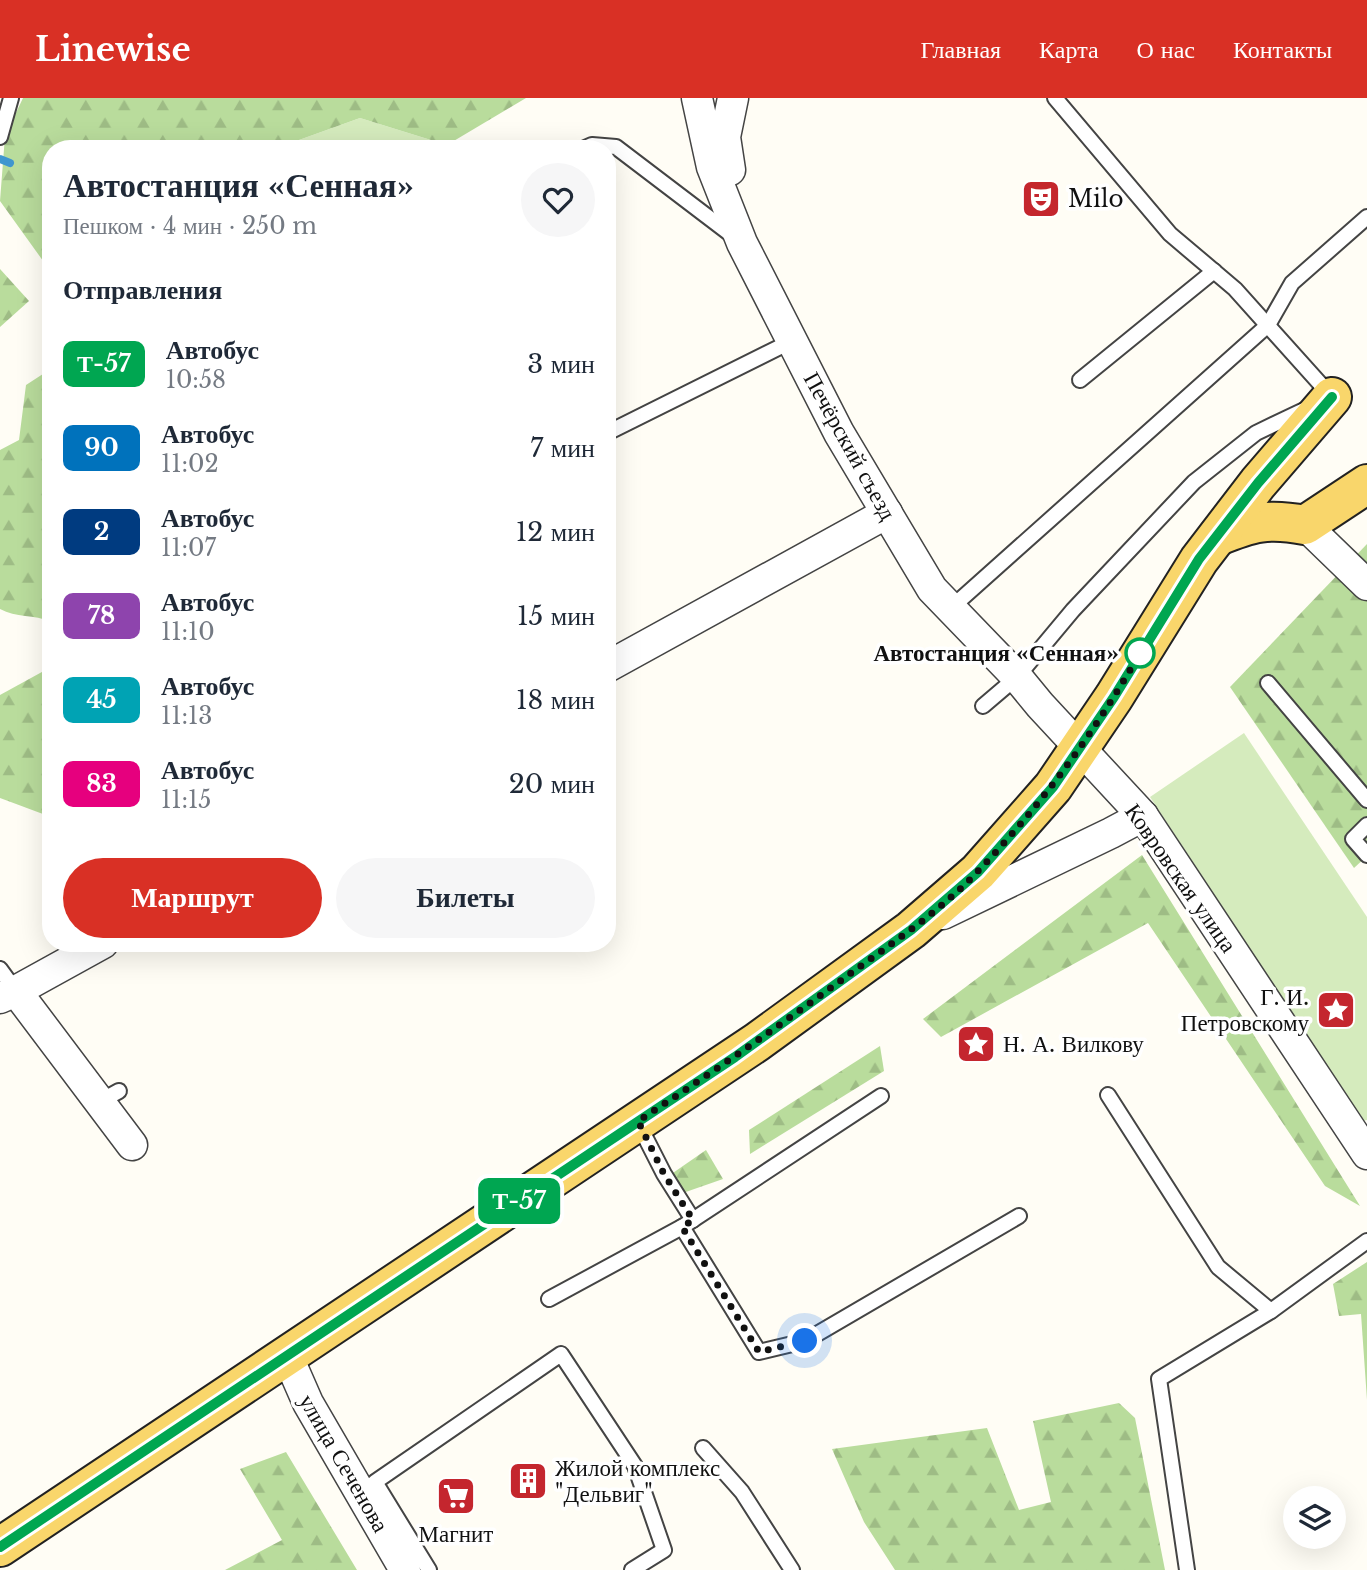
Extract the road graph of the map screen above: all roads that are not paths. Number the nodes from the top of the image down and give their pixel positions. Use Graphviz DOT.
graph roads {
  1 [pos="11,98"];
  2 [pos="697,98"];
  3 [pos="733,98"];
  4 [pos="1055,98"];
  5 [pos="0,137"];
  6 [pos="616,147"];
  7 [pos="1367,216"];
  8 [pos="742,243"];
  9 [pos="1214,271"];
  10 [pos="1268,325"];
  11 [pos="792,341"];
  12 [pos="1080,380"];
  13 [pos="1332,397"];
  14 [pos="616,429"];
  15 [pos="1367,484"];
  16 [pos="887,513"];
  17 [pos="1305,525"];
  18 [pos="1218,536"];
  19 [pos="1367,585"];
  20 [pos="951,608"];
  21 [pos="616,662"];
  22 [pos="1017,677"];
  23 [pos="1268,683"];
  24 [pos="985,705"];
  25 [pos="1080,748"];
  26 [pos="1367,800"];
  27 [pos="1143,816"];
  28 [pos="1367,825"];
  29 [pos="1367,855"];
  30 [pos="911,930"];
  31 [pos="82,952"];
  32 [pos="5,986"];
  33 [pos="1108,1095"];
  34 [pos="881,1096"];
  35 [pos="638,1121"];
  36 [pos="132,1145"];
  37 [pos="1367,1154"];
  38 [pos="1019,1216"];
  39 [pos="687,1223"];
  40 [pos="1367,1241"];
  41 [pos="549,1299"];
  42 [pos="1270,1311"];
  43 [pos="287,1355"];
  44 [pos="703,1448"];
  45 [pos="0,1547"];
  46 [pos="405,1570"];
  47 [pos="429,1570"];
  48 [pos="632,1570"];
  49 [pos="792,1570"];
  50 [pos="1187,1570"];
  1 -- 5 [label="lane"];
  2 -- 8 [label="street, Печёрский съезд"];
  3 -- 8 [label="street"];
  4 -- 9 [label="lane"];
  6 -- 8 [label="lane"];
  7 -- 10 [label="lane"];
  8 -- 11 [label="street, Печёрский съезд"];
  9 -- 10 [label="lane"];
  9 -- 12 [label="lane"];
  10 -- 13 [label="lane"];
  10 -- 20 [label="lane"];
  11 -- 14 [label="lane"];
  11 -- 16 [label="street, Печёрский съезд"];
  13 -- 18 [label="main road"];
  13 -- 22 [label="lane"];
  15 -- 17 [label="main road"];
  16 -- 20 [label="street, Печёрский съезд"];
  16 -- 21 [label="street"];
  17 -- 18 [label="main road"];
  17 -- 19 [label="street"];
  18 -- 25 [label="main road"];
  20 -- 22 [label="street, Печёрский съезд"];
  22 -- 24 [label="lane"];
  22 -- 25 [label="street, Печёрский съезд"];
  23 -- 26 [label="lane"];
  25 -- 27 [label="street, Ковровская улица"];
  25 -- 30 [label="main road"];
  27 -- 30 [label="street"];
  27 -- 37 [label="street, Ковровская улица"];
  28 -- 29 [label="lane"];
  30 -- 35 [label="main road"];
  31 -- 32 [label="street"];
  32 -- 36 [label="street"];
  33 -- 42 [label="lane"];
  34 -- 39 [label="lane"];
  35 -- 39 [label="lane"];
  35 -- 43 [label="main road"];
  38 -- 39 [label="lane"];
  39 -- 41 [label="lane"];
  40 -- 42 [label="lane"];
  42 -- 50 [label="lane"];
  43 -- 45 [label="main road"];
  43 -- 46 [label="street, улица Сеченова"];
  44 -- 49 [label="lane"];
  47 -- 48 [label="lane"];
}
